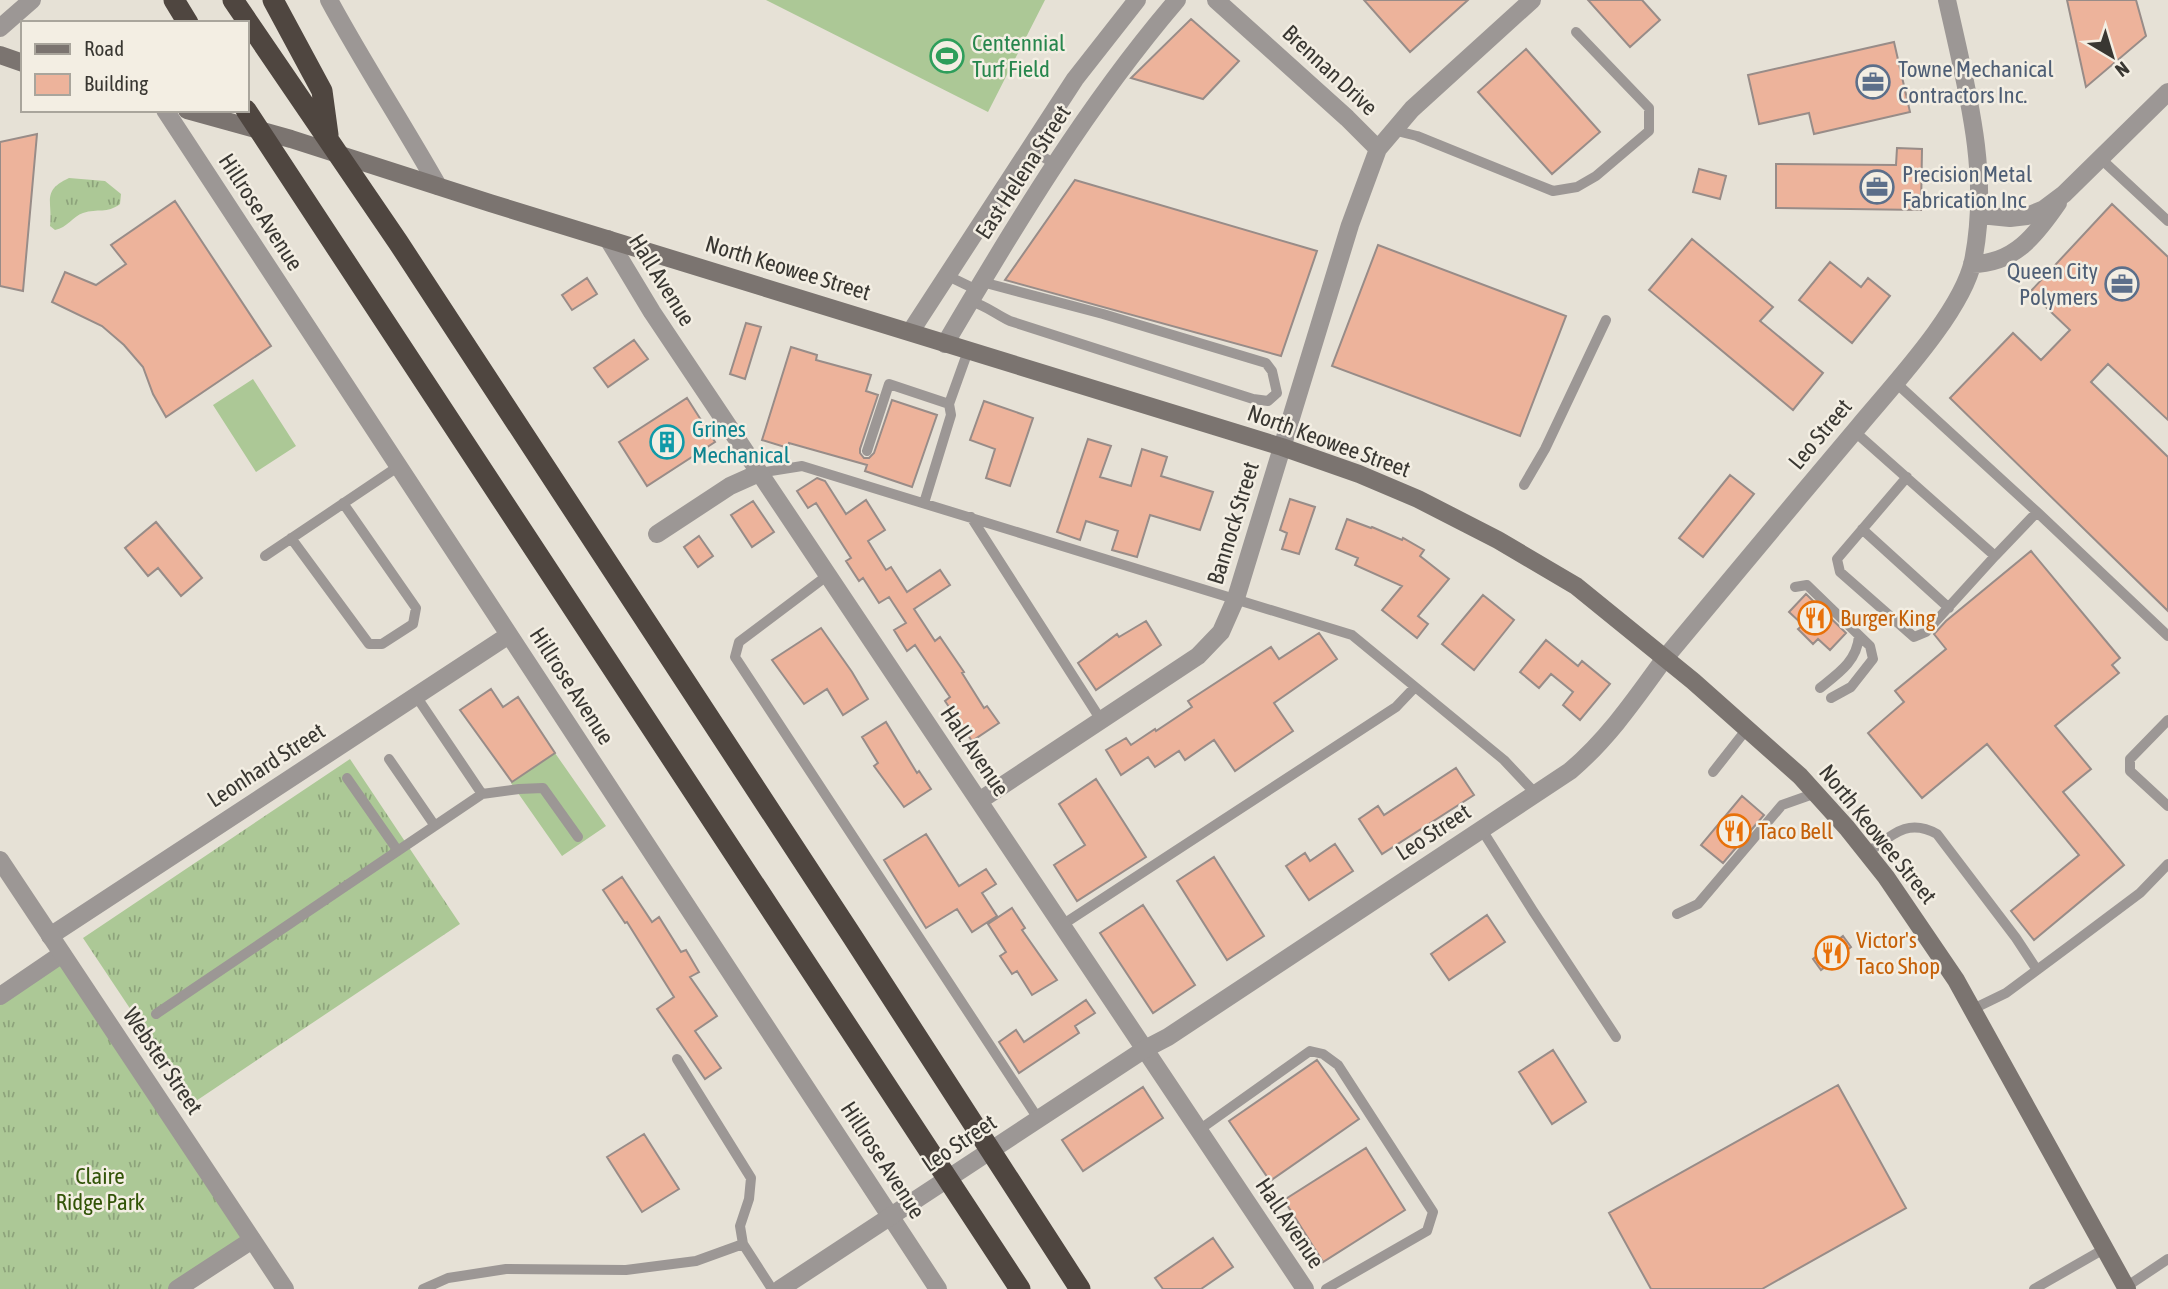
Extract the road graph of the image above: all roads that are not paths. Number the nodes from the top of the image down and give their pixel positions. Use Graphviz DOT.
graph roads {
  1 [pos="32,0"];
  2 [pos="174,0"];
  3 [pos="233,0"];
  4 [pos="273,0"];
  5 [pos="329,0"];
  6 [pos="1137,0"];
  7 [pos="1177,0"];
  8 [pos="1216,0"];
  9 [pos="1947,0"];
  10 [pos="1528,1"];
  11 [pos="187,21"];
  12 [pos="247,21"];
  13 [pos="248,23"];
  14 [pos="0,28"];
  15 [pos="1576,32"];
  16 [pos="0,55"];
  17 [pos="21,62"];
  18 [pos="2168,92"];
  19 [pos="166,112"];
  20 [pos="194,112"];
  21 [pos="247,112"];
  22 [pos="1393,130"];
  23 [pos="329,141"];
  24 [pos="1029,148"];
  25 [pos="1378,149"];
  26 [pos="2100,158"];
  27 [pos="1056,165"];
  28 [pos="438,186"];
  29 [pos="2064,194"];
  30 [pos="1980,215"];
  31 [pos="2168,221"];
  32 [pos="608,239"];
  33 [pos="1972,264"];
  34 [pos="948,276"];
  35 [pos="976,291"];
  36 [pos="1606,320"];
  37 [pos="911,331"];
  38 [pos="945,344"];
  39 [pos="968,351"];
  40 [pos="1895,382"];
  41 [pos="1277,393"];
  42 [pos="1296,401"];
  43 [pos="949,404"];
  44 [pos="1854,431"];
  45 [pos="1282,447"];
  46 [pos="867,451"];
  47 [pos="399,466"];
  48 [pos="759,473"];
  49 [pos="1907,477"];
  50 [pos="1524,485"];
  51 [pos="343,503"];
  52 [pos="923,503"];
  53 [pos="2037,512"];
  54 [pos="971,517"];
  55 [pos="1862,529"];
  56 [pos="657,534"];
  57 [pos="291,538"];
  58 [pos="265,556"];
  59 [pos="1995,556"];
  60 [pos="828,575"];
  61 [pos="1795,587"];
  62 [pos="1236,598"];
  63 [pos="1949,608"];
  64 [pos="509,635"];
  65 [pos="1859,636"];
  66 [pos="2168,636"];
  67 [pos="1665,658"];
  68 [pos="1415,687"];
  69 [pos="1820,688"];
  70 [pos="416,696"];
  71 [pos="1831,698"];
  72 [pos="1101,720"];
  73 [pos="2168,720"];
  74 [pos="1746,730"];
  75 [pos="389,759"];
  76 [pos="1713,772"];
  77 [pos="347,778"];
  78 [pos="1816,793"];
  79 [pos="482,794"];
  80 [pos="1536,794"];
  81 [pos="979,802"];
  82 [pos="2168,806"];
  83 [pos="435,825"];
  84 [pos="1482,830"];
  85 [pos="578,837"];
  86 [pos="398,851"];
  87 [pos="1867,853"];
  88 [pos="0,860"];
  89 [pos="2168,864"];
  90 [pos="1677,914"];
  91 [pos="1062,925"];
  92 [pos="50,936"];
  93 [pos="62,954"];
  94 [pos="2037,970"];
  95 [pos="0,996"];
  96 [pos="1973,1009"];
  97 [pos="156,1014"];
  98 [pos="1616,1037"];
  99 [pos="1145,1049"];
  100 [pos="677,1059"];
  101 [pos="1039,1120"];
  102 [pos="1199,1130"];
  103 [pos="892,1218"];
  104 [pos="252,1240"];
  105 [pos="743,1244"];
  106 [pos="2104,1249"];
  107 [pos="2168,1259"];
  108 [pos="2127,1288"];
  109 [pos="177,1289"];
  110 [pos="285,1289"];
  111 [pos="423,1289"];
  112 [pos="772,1289"];
  113 [pos="780,1289"];
  114 [pos="938,1289"];
  115 [pos="1020,1289"];
  116 [pos="1080,1289"];
  117 [pos="1306,1289"];
  118 [pos="1326,1289"];
  119 [pos="2034,1289"];
  1 -- 14 [label="street"];
  2 -- 11 [label="highway"];
  3 -- 12 [label="highway"];
  4 -- 23 [label="highway"];
  5 -- 28 [label="street"];
  6 -- 24 [label="street, East Helena Street"];
  7 -- 27 [label="street, East Helena Street"];
  8 -- 25 [label="street, Brennan Drive"];
  9 -- 30 [label="street, Leo Street"];
  10 -- 22 [label="street, Bannock Street"];
  13 -- 23 [label="highway"];
  15 -- 22 [label="lane"];
  16 -- 17 [label="main road"];
  18 -- 26 [label="street"];
  19 -- 47 [label="street, Hillrose Avenue"];
  20 -- 28 [label="main road, North Keowee Street"];
  21 -- 115 [label="highway"];
  22 -- 25 [label="street, Bannock Street"];
  23 -- 116 [label="highway"];
  24 -- 27 [label="lane"];
  24 -- 34 [label="street, East Helena Street"];
  25 -- 42 [label="street, Bannock Street"];
  26 -- 29 [label="street"];
  26 -- 31 [label="lane"];
  27 -- 35 [label="street, East Helena Street"];
  28 -- 32 [label="main road, North Keowee Street"];
  29 -- 30 [label="street"];
  29 -- 33 [label="street"];
  30 -- 33 [label="street, Leo Street"];
  32 -- 37 [label="main road, North Keowee Street"];
  32 -- 48 [label="street, Hall Avenue"];
  33 -- 40 [label="street, Leo Street"];
  34 -- 35 [label="lane"];
  34 -- 37 [label="street, East Helena Street"];
  35 -- 38 [label="street, East Helena Street"];
  35 -- 41 [label="lane"];
  35 -- 41 [label="lane"];
  36 -- 50 [label="lane"];
  37 -- 38 [label="main road, North Keowee Street"];
  38 -- 39 [label="main road, North Keowee Street"];
  39 -- 43 [label="lane"];
  39 -- 45 [label="main road, North Keowee Street"];
  40 -- 44 [label="street, Leo Street"];
  40 -- 53 [label="lane"];
  41 -- 42 [label="lane"];
  42 -- 45 [label="street, Bannock Street"];
  43 -- 46 [label="lane"];
  43 -- 52 [label="lane"];
  44 -- 49 [label="lane"];
  44 -- 67 [label="street, Leo Street"];
  45 -- 62 [label="street, Bannock Street"];
  45 -- 67 [label="main road, North Keowee Street"];
  47 -- 51 [label="lane"];
  47 -- 64 [label="street, Hillrose Avenue"];
  48 -- 52 [label="lane"];
  48 -- 56 [label="street"];
  48 -- 60 [label="street, Hall Avenue"];
  49 -- 55 [label="lane"];
  49 -- 59 [label="lane"];
  51 -- 57 [label="lane"];
  51 -- 57 [label="lane"];
  52 -- 54 [label="lane"];
  53 -- 59 [label="lane"];
  53 -- 66 [label="lane"];
  54 -- 62 [label="lane"];
  54 -- 72 [label="lane"];
  55 -- 63 [label="lane"];
  55 -- 63 [label="lane"];
  57 -- 58 [label="lane"];
  59 -- 63 [label="lane"];
  60 -- 81 [label="street, Hall Avenue"];
  60 -- 101 [label="lane"];
  61 -- 65 [label="lane"];
  62 -- 68 [label="lane"];
  62 -- 72 [label="street, Bannock Street"];
  64 -- 70 [label="street, Leonhard Street"];
  64 -- 103 [label="street, Hillrose Avenue"];
  65 -- 69 [label="lane"];
  65 -- 71 [label="lane"];
  67 -- 74 [label="main road, North Keowee Street"];
  67 -- 80 [label="street, Leo Street"];
  68 -- 80 [label="lane"];
  68 -- 91 [label="lane"];
  70 -- 79 [label="lane"];
  70 -- 92 [label="street, Leonhard Street"];
  72 -- 81 [label="street, Bannock Street"];
  73 -- 82 [label="lane"];
  74 -- 76 [label="lane"];
  74 -- 78 [label="main road, North Keowee Street"];
  75 -- 83 [label="lane"];
  77 -- 86 [label="lane"];
  78 -- 87 [label="main road, North Keowee Street"];
  78 -- 90 [label="lane"];
  79 -- 83 [label="lane"];
  79 -- 85 [label="lane"];
  80 -- 84 [label="street, Leo Street"];
  81 -- 91 [label="street, Hall Avenue"];
  83 -- 86 [label="lane"];
  84 -- 98 [label="lane"];
  84 -- 99 [label="street, Leo Street"];
  86 -- 97 [label="lane"];
  87 -- 94 [label="lane"];
  87 -- 96 [label="main road, North Keowee Street"];
  88 -- 92 [label="street, Webster Street"];
  89 -- 94 [label="lane"];
  91 -- 99 [label="street, Hall Avenue"];
  92 -- 93 [label="street, Webster Street"];
  93 -- 95 [label="street"];
  93 -- 104 [label="street, Webster Street"];
  94 -- 96 [label="lane"];
  96 -- 106 [label="main road, North Keowee Street"];
  99 -- 101 [label="street, Leo Street"];
  99 -- 102 [label="street, Hall Avenue"];
  100 -- 105 [label="lane"];
  101 -- 103 [label="street, Leo Street"];
  102 -- 117 [label="street, Hall Avenue"];
  102 -- 118 [label="lane"];
  103 -- 113 [label="street, Leo Street"];
  103 -- 114 [label="street, Hillrose Avenue"];
  104 -- 109 [label="street"];
  104 -- 110 [label="street, Webster Street"];
  105 -- 111 [label="lane"];
  105 -- 112 [label="lane"];
  106 -- 108 [label="main road, North Keowee Street"];
  106 -- 119 [label="lane"];
  107 -- 108 [label="lane"];
}
